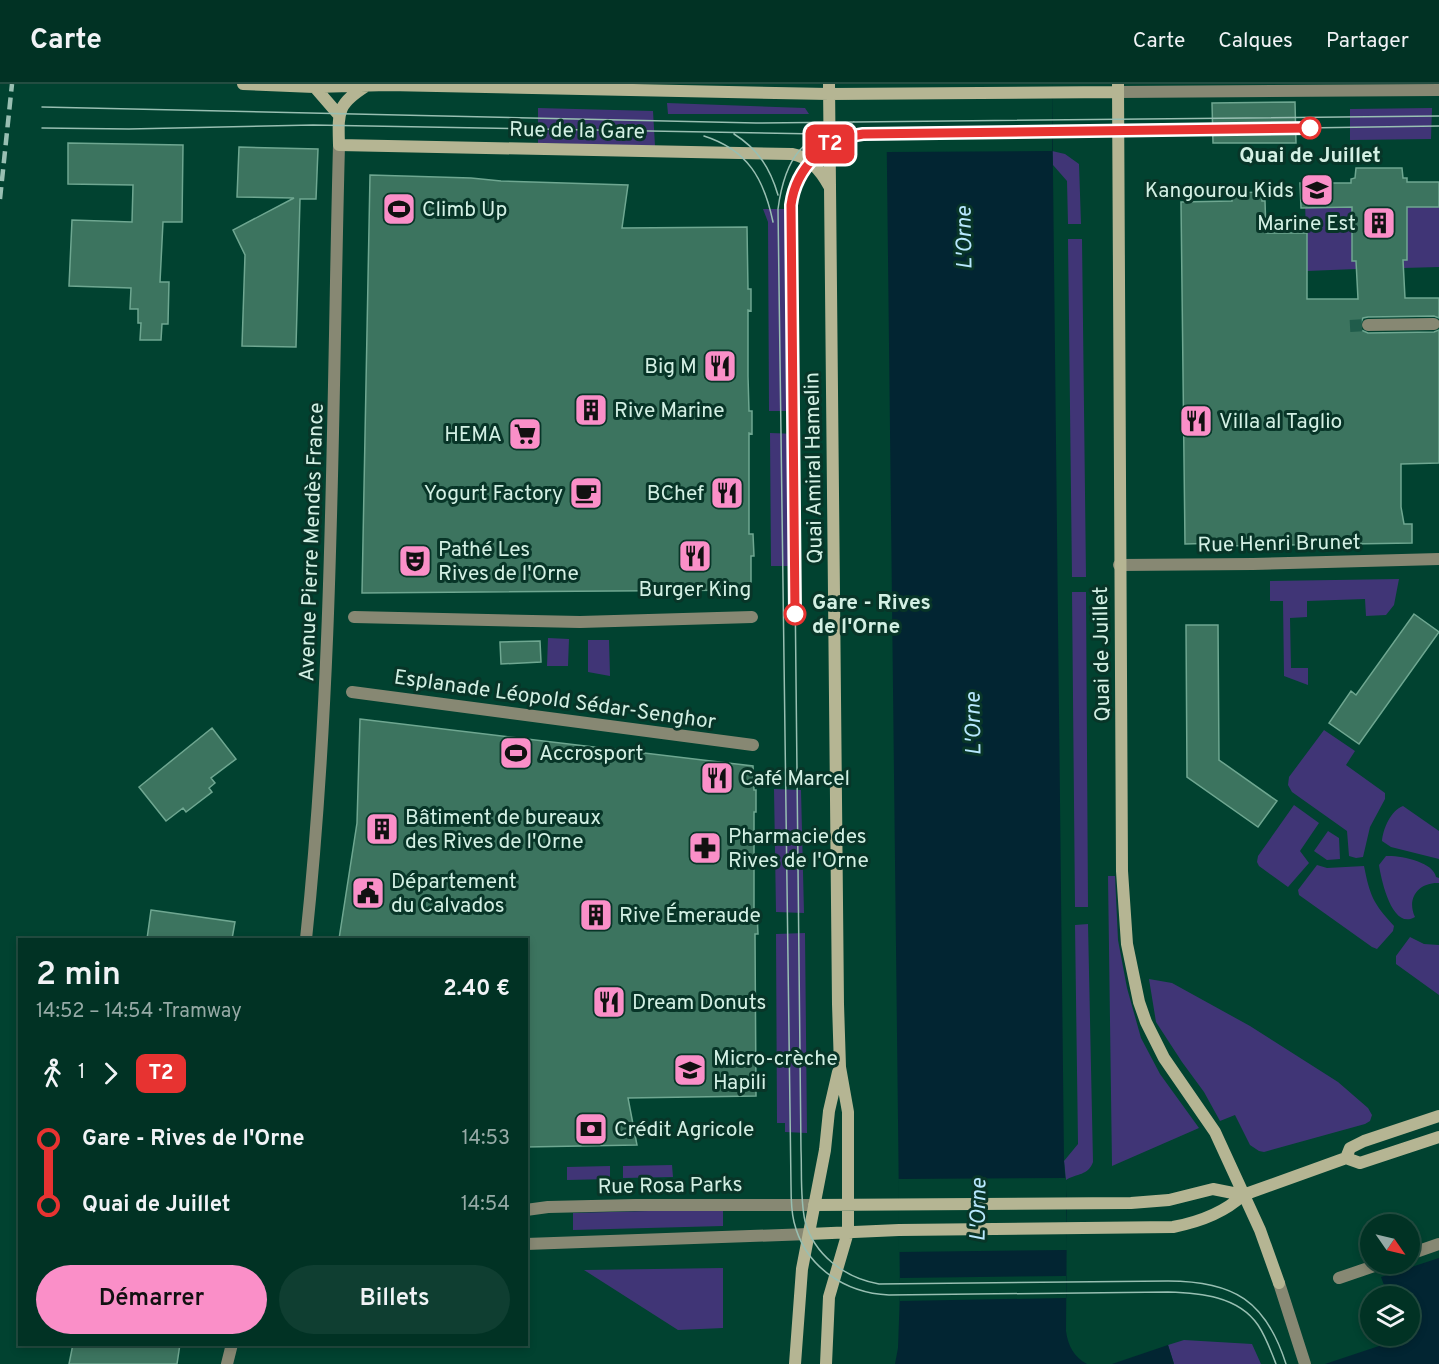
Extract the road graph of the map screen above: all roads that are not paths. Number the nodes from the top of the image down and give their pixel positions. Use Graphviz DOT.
graph roads {
  1 [pos="243,84"];
  2 [pos="368,84"];
  3 [pos="313,85"];
  4 [pos="466,85"];
  5 [pos="1118,88"];
  6 [pos="829,89"];
  7 [pos="1439,90"];
  8 [pos="338,114"];
  9 [pos="339,145"];
  10 [pos="830,187"];
  11 [pos="1434,324"];
  12 [pos="1368,325"];
  13 [pos="1439,559"];
  14 [pos="1119,565"];
  15 [pos="354,617"];
  16 [pos="753,617"];
  17 [pos="352,692"];
  18 [pos="753,745"];
  19 [pos="306,938"];
  20 [pos="840,1067"];
  21 [pos="1439,1116"];
  22 [pos="1439,1137"];
  23 [pos="1346,1158"];
  24 [pos="1244,1195"];
  25 [pos="849,1204"];
  26 [pos="814,1205"];
  27 [pos="528,1210"];
  28 [pos="848,1232"];
  29 [pos="809,1234"];
  30 [pos="528,1244"];
  31 [pos="1439,1244"];
  32 [pos="1420,1251"];
  33 [pos="1360,1271"];
  34 [pos="1339,1278"];
  35 [pos="1279,1283"];
  36 [pos="231,1346"];
  37 [pos="227,1364"];
  38 [pos="795,1364"];
  39 [pos="826,1364"];
  40 [pos="1305,1364"];
  1 -- 3 [label="main road, Rue de la Gare"];
  2 -- 3 [label="main road, Rue de la Gare"];
  2 -- 4 [label="main road, Rue de la Gare"];
  2 -- 8 [label="main road"];
  3 -- 8 [label="main road"];
  4 -- 6 [label="main road, Rue de la Gare"];
  5 -- 6 [label="main road, Rue de la Gare"];
  5 -- 7 [label="street"];
  5 -- 14 [label="main road, Quai de Juillet"];
  6 -- 10 [label="main road, Quai Amiral Hamelin"];
  8 -- 9 [label="main road"];
  9 -- 10 [label="main road, Rue de la Gare"];
  9 -- 19 [label="street, Avenue Pierre Mendès France"];
  10 -- 20 [label="main road, Quai Amiral Hamelin"];
  11 -- 12 [label="street"];
  13 -- 14 [label="street, Rue Henri Brunet"];
  14 -- 24 [label="main road, Quai de Juillet"];
  15 -- 16 [label="street"];
  17 -- 18 [label="street, Esplanade Léopold Sédar-Senghor"];
  20 -- 25 [label="main road, Quai Amiral Hamelin"];
  20 -- 26 [label="main road, Quai Amiral Hamelin"];
  21 -- 23 [label="main road"];
  22 -- 23 [label="main road"];
  23 -- 24 [label="main road"];
  24 -- 25 [label="main road"];
  24 -- 28 [label="main road"];
  24 -- 35 [label="main road, Quai de Juillet"];
  25 -- 26 [label="main road"];
  25 -- 28 [label="main road, Quai Amiral Hamelin"];
  26 -- 27 [label="street, Rue Rosa Parks"];
  26 -- 29 [label="main road, Quai Amiral Hamelin"];
  28 -- 29 [label="main road"];
  28 -- 39 [label="main road, Quai Amiral Hamelin"];
  29 -- 30 [label="street"];
  29 -- 38 [label="main road, Quai Amiral Hamelin"];
  31 -- 32 [label="street"];
  33 -- 34 [label="street"];
  35 -- 40 [label="street"];
  36 -- 37 [label="street"];
}
